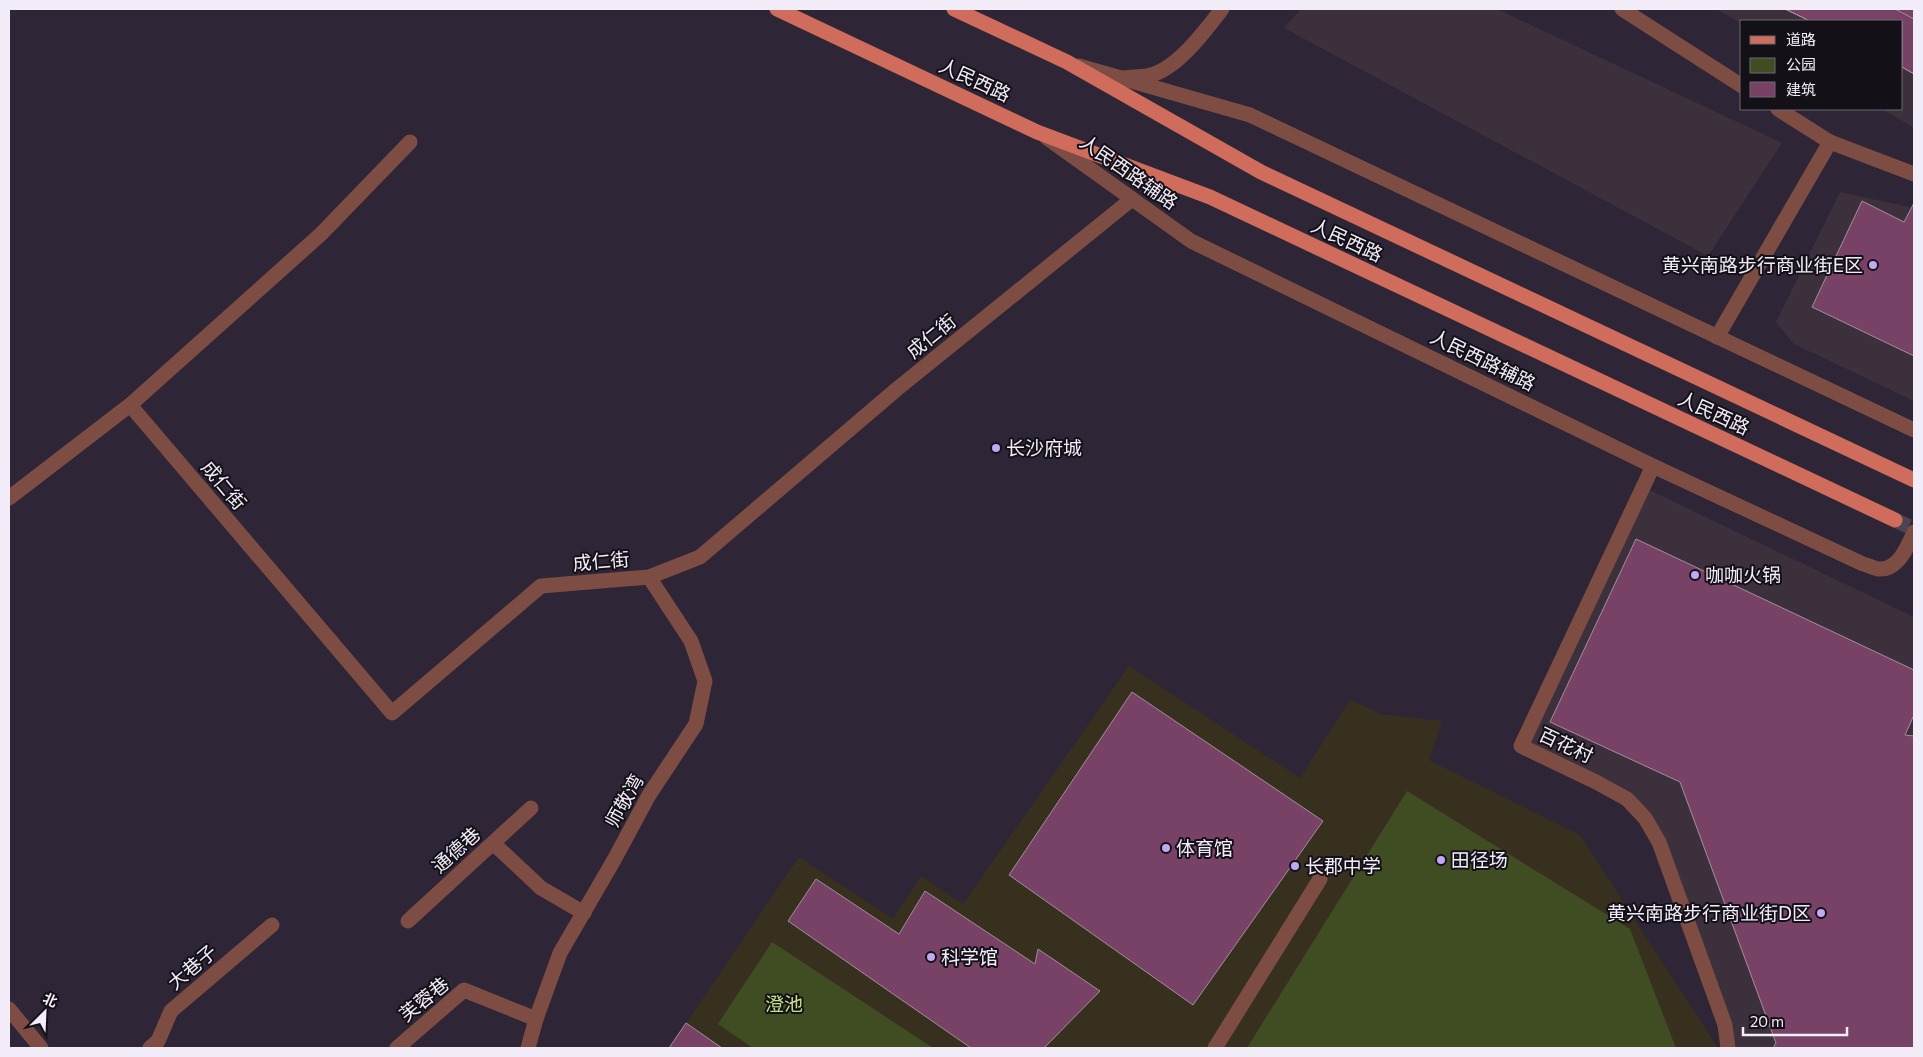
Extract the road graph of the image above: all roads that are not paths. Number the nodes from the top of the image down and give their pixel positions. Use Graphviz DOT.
graph roads {
  1 [pos="777,9"];
  2 [pos="954,9"];
  3 [pos="1222,9"];
  4 [pos="1622,9"];
  5 [pos="1067,62"];
  6 [pos="1122,78"];
  7 [pos="1740,85"];
  8 [pos="1780,110"];
  9 [pos="1037,132"];
  10 [pos="410,142"];
  11 [pos="1830,142"];
  12 [pos="1914,174"];
  13 [pos="1132,199"];
  14 [pos="1717,337"];
  15 [pos="130,405"];
  16 [pos="1914,430"];
  17 [pos="1654,466"];
  18 [pos="1914,480"];
  19 [pos="9,498"];
  20 [pos="1895,520"];
  21 [pos="1914,532"];
  22 [pos="649,577"];
  23 [pos="531,808"];
  24 [pos="493,843"];
  25 [pos="1320,879"];
  26 [pos="584,912"];
  27 [pos="408,921"];
  28 [pos="272,925"];
  29 [pos="9,1009"];
  30 [pos="536,1019"];
  31 [pos="40,1048"];
  32 [pos="150,1048"];
  33 [pos="397,1048"];
  34 [pos="528,1048"];
  35 [pos="1215,1048"];
  36 [pos="1728,1048"];
  1 -- 9 [label="main road, 人民西路"];
  2 -- 5 [label="main road, 人民西路"];
  3 -- 6 [label="street"];
  4 -- 7 [label="street"];
  5 -- 6 [label="street"];
  5 -- 18 [label="main road, 人民西路"];
  6 -- 14 [label="street"];
  8 -- 11 [label="street"];
  9 -- 13 [label="street, 人民西路辅路"];
  9 -- 20 [label="main road, 人民西路"];
  10 -- 15 [label="street"];
  11 -- 12 [label="street"];
  11 -- 14 [label="street"];
  13 -- 17 [label="street, 人民西路辅路"];
  13 -- 22 [label="street, 成仁街"];
  14 -- 16 [label="street"];
  15 -- 19 [label="street"];
  15 -- 22 [label="street, 成仁街"];
  17 -- 21 [label="street, 人民西路辅路"];
  17 -- 36 [label="street, 百花村"];
  22 -- 26 [label="street, 师敬湾"];
  23 -- 24 [label="street, 通德巷"];
  24 -- 26 [label="street"];
  24 -- 27 [label="street, 通德巷"];
  25 -- 35 [label="street"];
  26 -- 30 [label="street, 师敬湾"];
  28 -- 32 [label="street, 大巷子"];
  29 -- 31 [label="street"];
  30 -- 33 [label="street, 芙蓉巷"];
  30 -- 34 [label="street, 师敬湾"];
}
